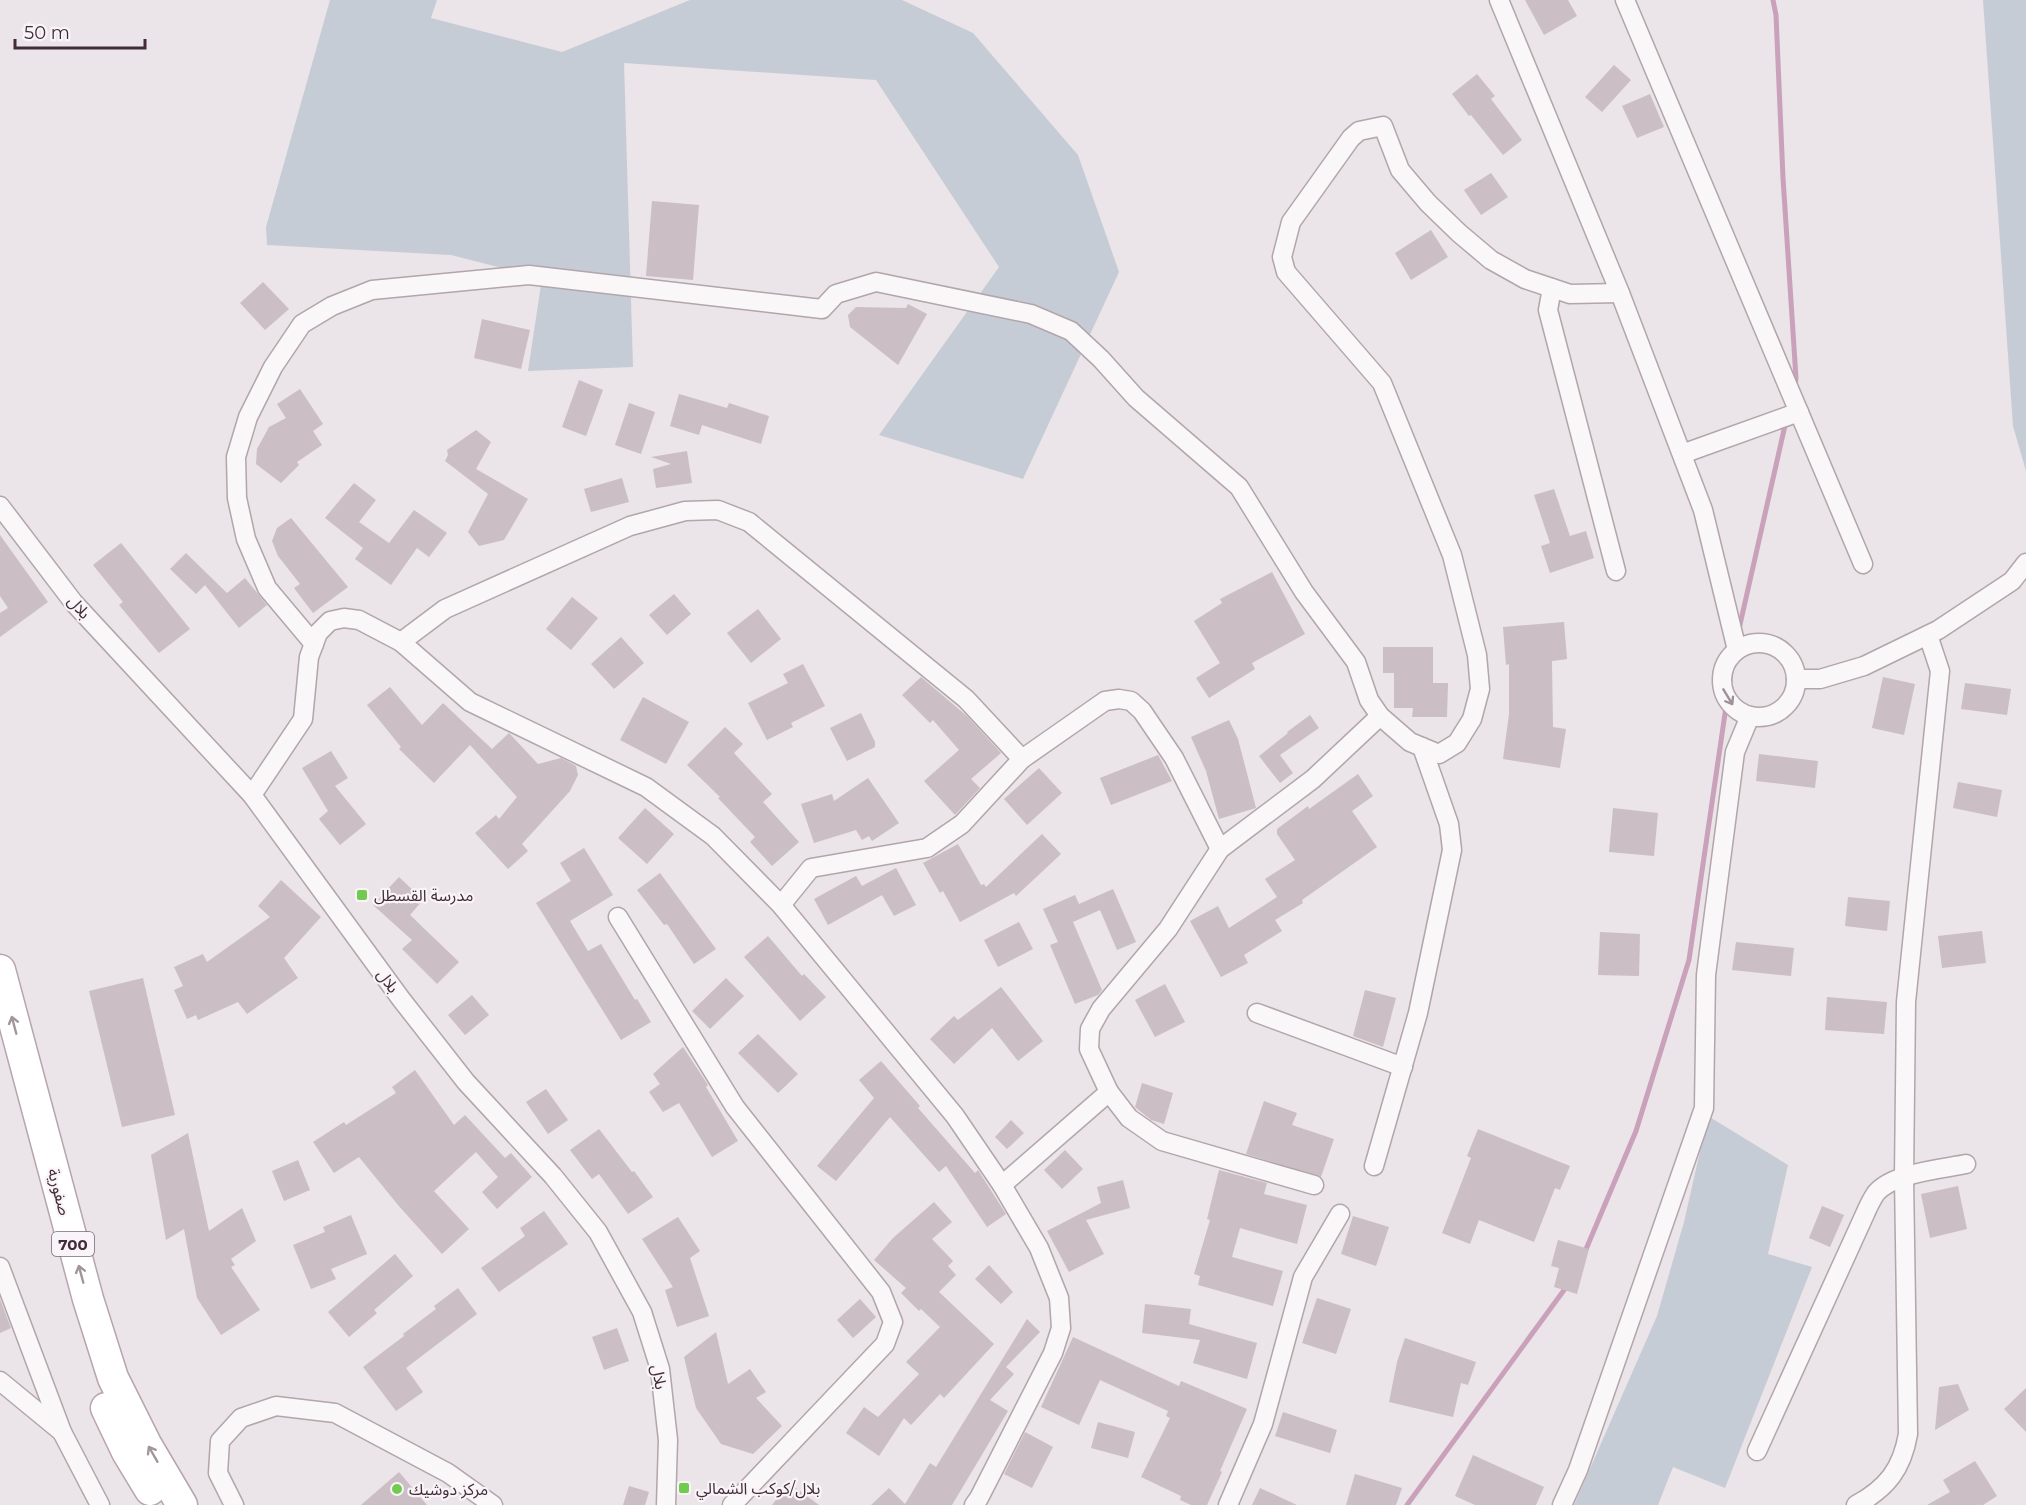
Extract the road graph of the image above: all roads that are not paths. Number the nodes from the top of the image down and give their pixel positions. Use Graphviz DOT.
graph roads {
  1 [pos="1499,0"];
  2 [pos="1625,0"];
  3 [pos="1552,288"];
  4 [pos="1620,293"];
  5 [pos="1799,412"];
  6 [pos="1682,454"];
  7 [pos="0,506"];
  8 [pos="2026,563"];
  9 [pos="1863,564"];
  10 [pos="1616,571"];
  11 [pos="1928,635"];
  12 [pos="400,642"];
  13 [pos="314,644"];
  14 [pos="1737,650"];
  15 [pos="1796,679"];
  16 [pos="1380,716"];
  17 [pos="1750,716"];
  18 [pos="1422,747"];
  19 [pos="1022,759"];
  20 [pos="252,795"];
  21 [pos="1220,849"];
  22 [pos="781,905"];
  23 [pos="618,917"];
  24 [pos="0,970"];
  25 [pos="1257,1013"];
  26 [pos="0,1046"];
  27 [pos="1403,1067"];
  28 [pos="1109,1092"];
  29 [pos="1966,1164"];
  30 [pos="1374,1166"];
  31 [pos="1904,1177"];
  32 [pos="1002,1185"];
  33 [pos="1314,1185"];
  34 [pos="1340,1214"];
  35 [pos="0,1267"];
  36 [pos="0,1381"];
  37 [pos="62,1432"];
  38 [pos="1757,1451"];
  39 [pos="100,1505"];
  40 [pos="159,1505"];
  41 [pos="182,1505"];
  42 [pos="234,1505"];
  43 [pos="493,1505"];
  44 [pos="666,1505"];
  45 [pos="732,1505"];
  46 [pos="974,1505"];
  47 [pos="1228,1505"];
  48 [pos="1562,1505"];
  49 [pos="1856,1505"];
  1 -- 4 [label="street"];
  2 -- 5 [label="street"];
  3 -- 4 [label="street"];
  3 -- 10 [label="street"];
  3 -- 18 [label="street"];
  4 -- 6 [label="street"];
  5 -- 6 [label="street"];
  5 -- 9 [label="street"];
  6 -- 14 [label="street"];
  7 -- 20 [label="street, بلال"];
  8 -- 11 [label="street"];
  11 -- 15 [label="street"];
  11 -- 31 [label="street"];
  12 -- 13 [label="street"];
  12 -- 19 [label="street"];
  12 -- 22 [label="street"];
  13 -- 16 [label="street"];
  13 -- 20 [label="street"];
  14 -- 15 [label="street"];
  14 -- 17 [label="street, one-way"];
  15 -- 17 [label="street"];
  16 -- 18 [label="street"];
  16 -- 21 [label="street"];
  17 -- 48 [label="street"];
  18 -- 27 [label="street"];
  19 -- 21 [label="street"];
  19 -- 22 [label="street"];
  20 -- 44 [label="street, بلال"];
  21 -- 28 [label="street"];
  22 -- 32 [label="street"];
  23 -- 45 [label="street"];
  41 -- 24 [label="main road, صفورية / 700, one-way"];
  25 -- 27 [label="street"];
  26 -- 40 [label="main road, صفورية / 700"];
  27 -- 30 [label="street"];
  28 -- 32 [label="street"];
  28 -- 33 [label="street"];
  29 -- 31 [label="street"];
  31 -- 38 [label="street"];
  31 -- 49 [label="street"];
  32 -- 46 [label="street"];
  34 -- 47 [label="street"];
  35 -- 37 [label="street"];
  36 -- 37 [label="street"];
  37 -- 39 [label="street"];
  42 -- 43 [label="street"];
}
